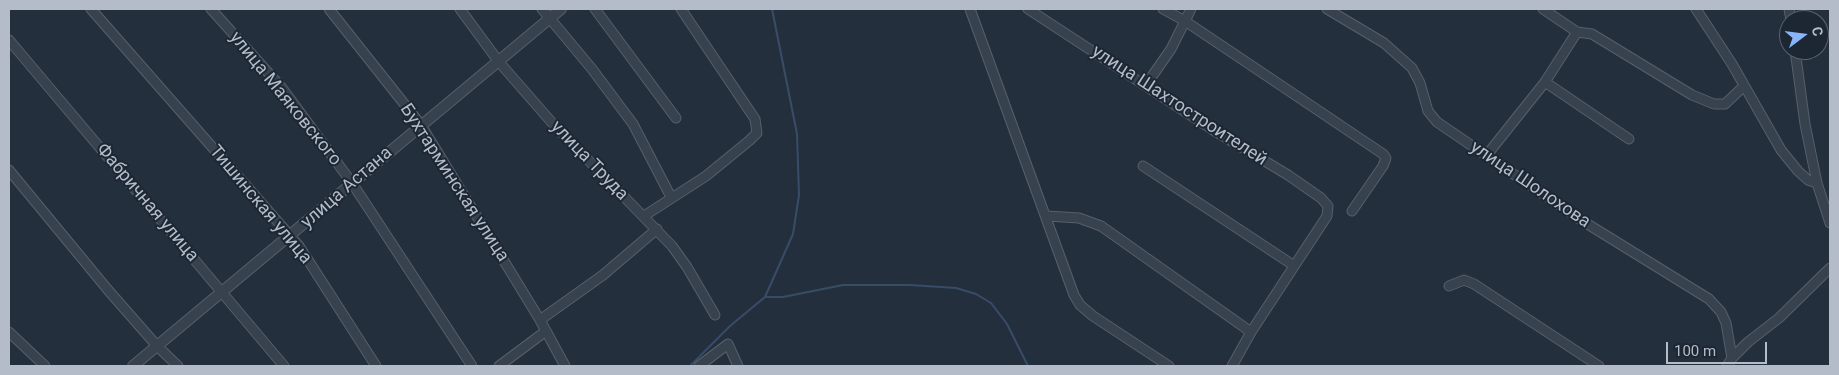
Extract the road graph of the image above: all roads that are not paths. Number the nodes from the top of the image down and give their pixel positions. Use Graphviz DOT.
graph roads {
  1 [pos="91,9"];
  2 [pos="211,9"];
  3 [pos="328,9"];
  4 [pos="460,9"];
  5 [pos="542,9"];
  6 [pos="561,9"];
  7 [pos="595,9"];
  8 [pos="681,9"];
  9 [pos="970,9"];
  10 [pos="1028,9"];
  11 [pos="1163,9"];
  12 [pos="1191,9"];
  13 [pos="1328,9"];
  14 [pos="1543,9"];
  15 [pos="1696,9"];
  16 [pos="549,18"];
  17 [pos="1185,21"];
  18 [pos="1578,32"];
  19 [pos="9,40"];
  20 [pos="1796,60"];
  21 [pos="499,62"];
  22 [pos="1545,82"];
  23 [pos="1146,85"];
  24 [pos="1744,86"];
  25 [pos="676,118"];
  26 [pos="421,125"];
  27 [pos="1629,139"];
  28 [pos="1486,156"];
  29 [pos="1143,166"];
  30 [pos="9,170"];
  31 [pos="352,183"];
  32 [pos="1817,184"];
  33 [pos="671,197"];
  34 [pos="1352,211"];
  35 [pos="644,216"];
  36 [pos="1047,216"];
  37 [pos="1830,224"];
  38 [pos="657,229"];
  39 [pos="291,236"];
  40 [pos="1293,265"];
  41 [pos="1830,268"];
  42 [pos="1449,286"];
  43 [pos="223,292"];
  44 [pos="714,315"];
  45 [pos="540,320"];
  46 [pos="546,331"];
  47 [pos="9,332"];
  48 [pos="1251,332"];
  49 [pos="158,347"];
  50 [pos="1730,362"];
  51 [pos="45,366"];
  52 [pos="133,366"];
  53 [pos="178,366"];
  54 [pos="284,366"];
  55 [pos="376,366"];
  56 [pos="472,366"];
  57 [pos="499,366"];
  58 [pos="565,366"];
  59 [pos="698,366"];
  60 [pos="738,366"];
  61 [pos="1169,366"];
  62 [pos="1232,366"];
  63 [pos="1599,366"];
  1 -- 39 [label="street, Тишинская улица"];
  2 -- 31 [label="street, улица Маяковского"];
  3 -- 26 [label="street, Бухтарминская улица"];
  4 -- 21 [label="street, улица Труда"];
  5 -- 16 [label="street"];
  6 -- 16 [label="street, улица Астана"];
  7 -- 25 [label="street"];
  8 -- 33 [label="street"];
  9 -- 36 [label="street"];
  10 -- 23 [label="street, улица Шахтостроителей"];
  11 -- 17 [label="street"];
  12 -- 17 [label="street"];
  13 -- 28 [label="street, улица Шолохова"];
  14 -- 18 [label="street"];
  15 -- 24 [label="street"];
  16 -- 21 [label="street, улица Астана"];
  16 -- 33 [label="street"];
  17 -- 23 [label="street"];
  17 -- 34 [label="street"];
  18 -- 22 [label="street"];
  18 -- 24 [label="street"];
  19 -- 43 [label="street, Фабричная улица"];
  20 -- 32 [label="street"];
  21 -- 26 [label="street, улица Астана"];
  21 -- 35 [label="street, улица Труда"];
  22 -- 27 [label="street"];
  22 -- 28 [label="street"];
  23 -- 40 [label="street, улица Шахтостроителей"];
  24 -- 32 [label="street"];
  26 -- 31 [label="street, улица Астана"];
  26 -- 45 [label="street, Бухтарминская улица"];
  28 -- 50 [label="street, улица Шолохова"];
  29 -- 40 [label="street"];
  30 -- 49 [label="street"];
  31 -- 39 [label="street, улица Астана"];
  31 -- 56 [label="street, улица Маяковского"];
  32 -- 37 [label="street"];
  33 -- 35 [label="street"];
  35 -- 38 [label="street, улица Труда"];
  36 -- 48 [label="street"];
  36 -- 61 [label="street"];
  38 -- 44 [label="street, улица Труда"];
  38 -- 45 [label="street"];
  39 -- 43 [label="street, улица Астана"];
  39 -- 55 [label="street, Тишинская улица"];
  40 -- 48 [label="street"];
  41 -- 50 [label="street"];
  42 -- 63 [label="street"];
  43 -- 49 [label="street, улица Астана"];
  43 -- 54 [label="street, Фабричная улица"];
  45 -- 46 [label="street, Бухтарминская улица"];
  46 -- 57 [label="street"];
  46 -- 58 [label="street, Бухтарминская улица"];
  47 -- 51 [label="street"];
  48 -- 62 [label="street"];
  49 -- 52 [label="street, улица Астана"];
  49 -- 53 [label="street"];
  59 -- 60 [label="street"];
}
